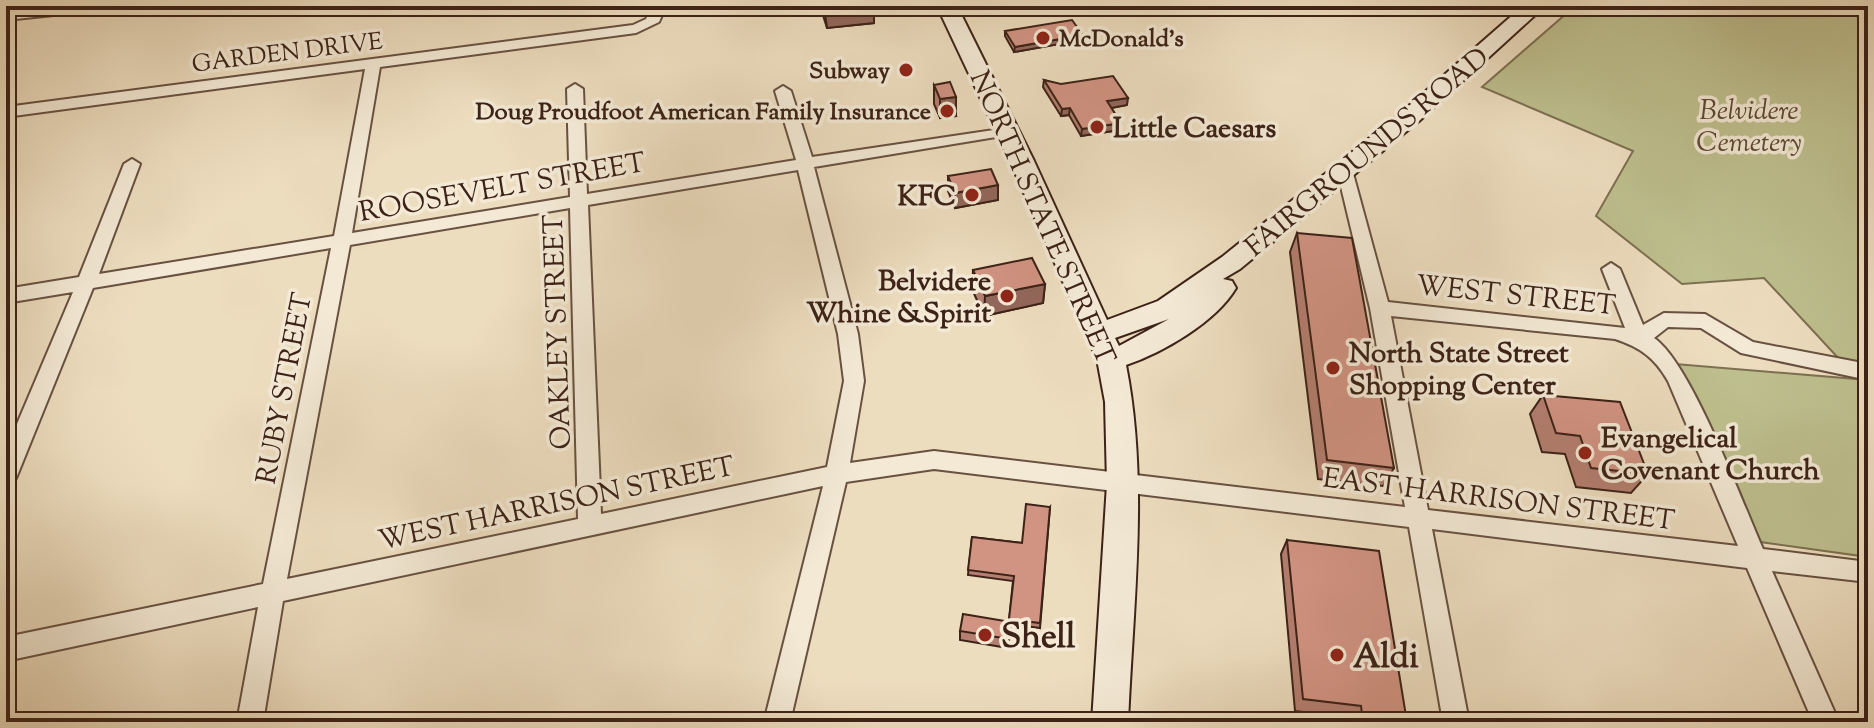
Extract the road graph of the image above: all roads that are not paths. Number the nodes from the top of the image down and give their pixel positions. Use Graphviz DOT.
graph roads {
  1 [pos="101,6"];
  2 [pos="659,6"];
  3 [pos="947,6"];
  4 [pos="1535,6"];
  5 [pos="6,16"];
  6 [pos="373,66"];
  7 [pos="575,89"];
  8 [pos="783,91"];
  9 [pos="6,112"];
  10 [pos="1008,130"];
  11 [pos="805,163"];
  12 [pos="132,164"];
  13 [pos="1345,170"];
  14 [pos="579,201"];
  15 [pos="342,241"];
  16 [pos="1231,263"];
  17 [pos="1611,269"];
  18 [pos="86,283"];
  19 [pos="6,296"];
  20 [pos="1380,308"];
  21 [pos="1099,332"];
  22 [pos="1639,339"];
  23 [pos="1111,359"];
  24 [pos="1868,372"];
  25 [pos="837,474"];
  26 [pos="6,476"];
  27 [pos="1122,484"];
  28 [pos="1418,517"];
  29 [pos="590,526"];
  30 [pos="1757,559"];
  31 [pos="1868,572"];
  32 [pos="274,592"];
  33 [pos="6,649"];
  34 [pos="250,722"];
  35 [pos="777,722"];
  36 [pos="1110,722"];
  37 [pos="1456,722"];
  38 [pos="1826,722"];
  1 -- 5 [label="street"];
  2 -- 6 [label="street, GARDEN DRIVE"];
  3 -- 10 [label="main road, NORTH STATE STREET"];
  4 -- 13 [label="main road, FAIRGROUNDS ROAD"];
  6 -- 9 [label="street, GARDEN DRIVE"];
  6 -- 15 [label="street, RUBY STREET"];
  7 -- 14 [label="street, OAKLEY STREET"];
  8 -- 11 [label="street"];
  10 -- 11 [label="street, ROOSEVELT STREET"];
  10 -- 21 [label="main road, NORTH STATE STREET"];
  11 -- 14 [label="street, ROOSEVELT STREET"];
  11 -- 25 [label="street"];
  12 -- 18 [label="street"];
  13 -- 16 [label="main road, FAIRGROUNDS ROAD"];
  13 -- 20 [label="street"];
  14 -- 15 [label="street, ROOSEVELT STREET"];
  14 -- 29 [label="street, OAKLEY STREET"];
  15 -- 18 [label="street, ROOSEVELT STREET"];
  15 -- 32 [label="street, RUBY STREET"];
  16 -- 21 [label="main road, FAIRGROUNDS ROAD"];
  16 -- 23 [label="main road, FAIRGROUNDS ROAD"];
  17 -- 22 [label="street"];
  18 -- 19 [label="street, ROOSEVELT STREET"];
  18 -- 26 [label="street"];
  20 -- 22 [label="street, WEST STREET"];
  20 -- 28 [label="street"];
  21 -- 23 [label="main road, NORTH STATE STREET"];
  22 -- 24 [label="street, WEST STREET"];
  22 -- 30 [label="street"];
  23 -- 27 [label="main road, NORTH STATE STREET"];
  25 -- 27 [label="street, WEST HARRISON STREET"];
  25 -- 29 [label="street, WEST HARRISON STREET"];
  25 -- 35 [label="street"];
  27 -- 28 [label="street, EAST HARRISON STREET"];
  27 -- 36 [label="main road, NORTH STATE STREET"];
  28 -- 30 [label="street, EAST HARRISON STREET"];
  28 -- 37 [label="street"];
  29 -- 32 [label="street, WEST HARRISON STREET"];
  30 -- 31 [label="street, EAST HARRISON STREET"];
  30 -- 38 [label="street"];
  32 -- 33 [label="street, WEST HARRISON STREET"];
  32 -- 34 [label="street, RUBY STREET"];
}
